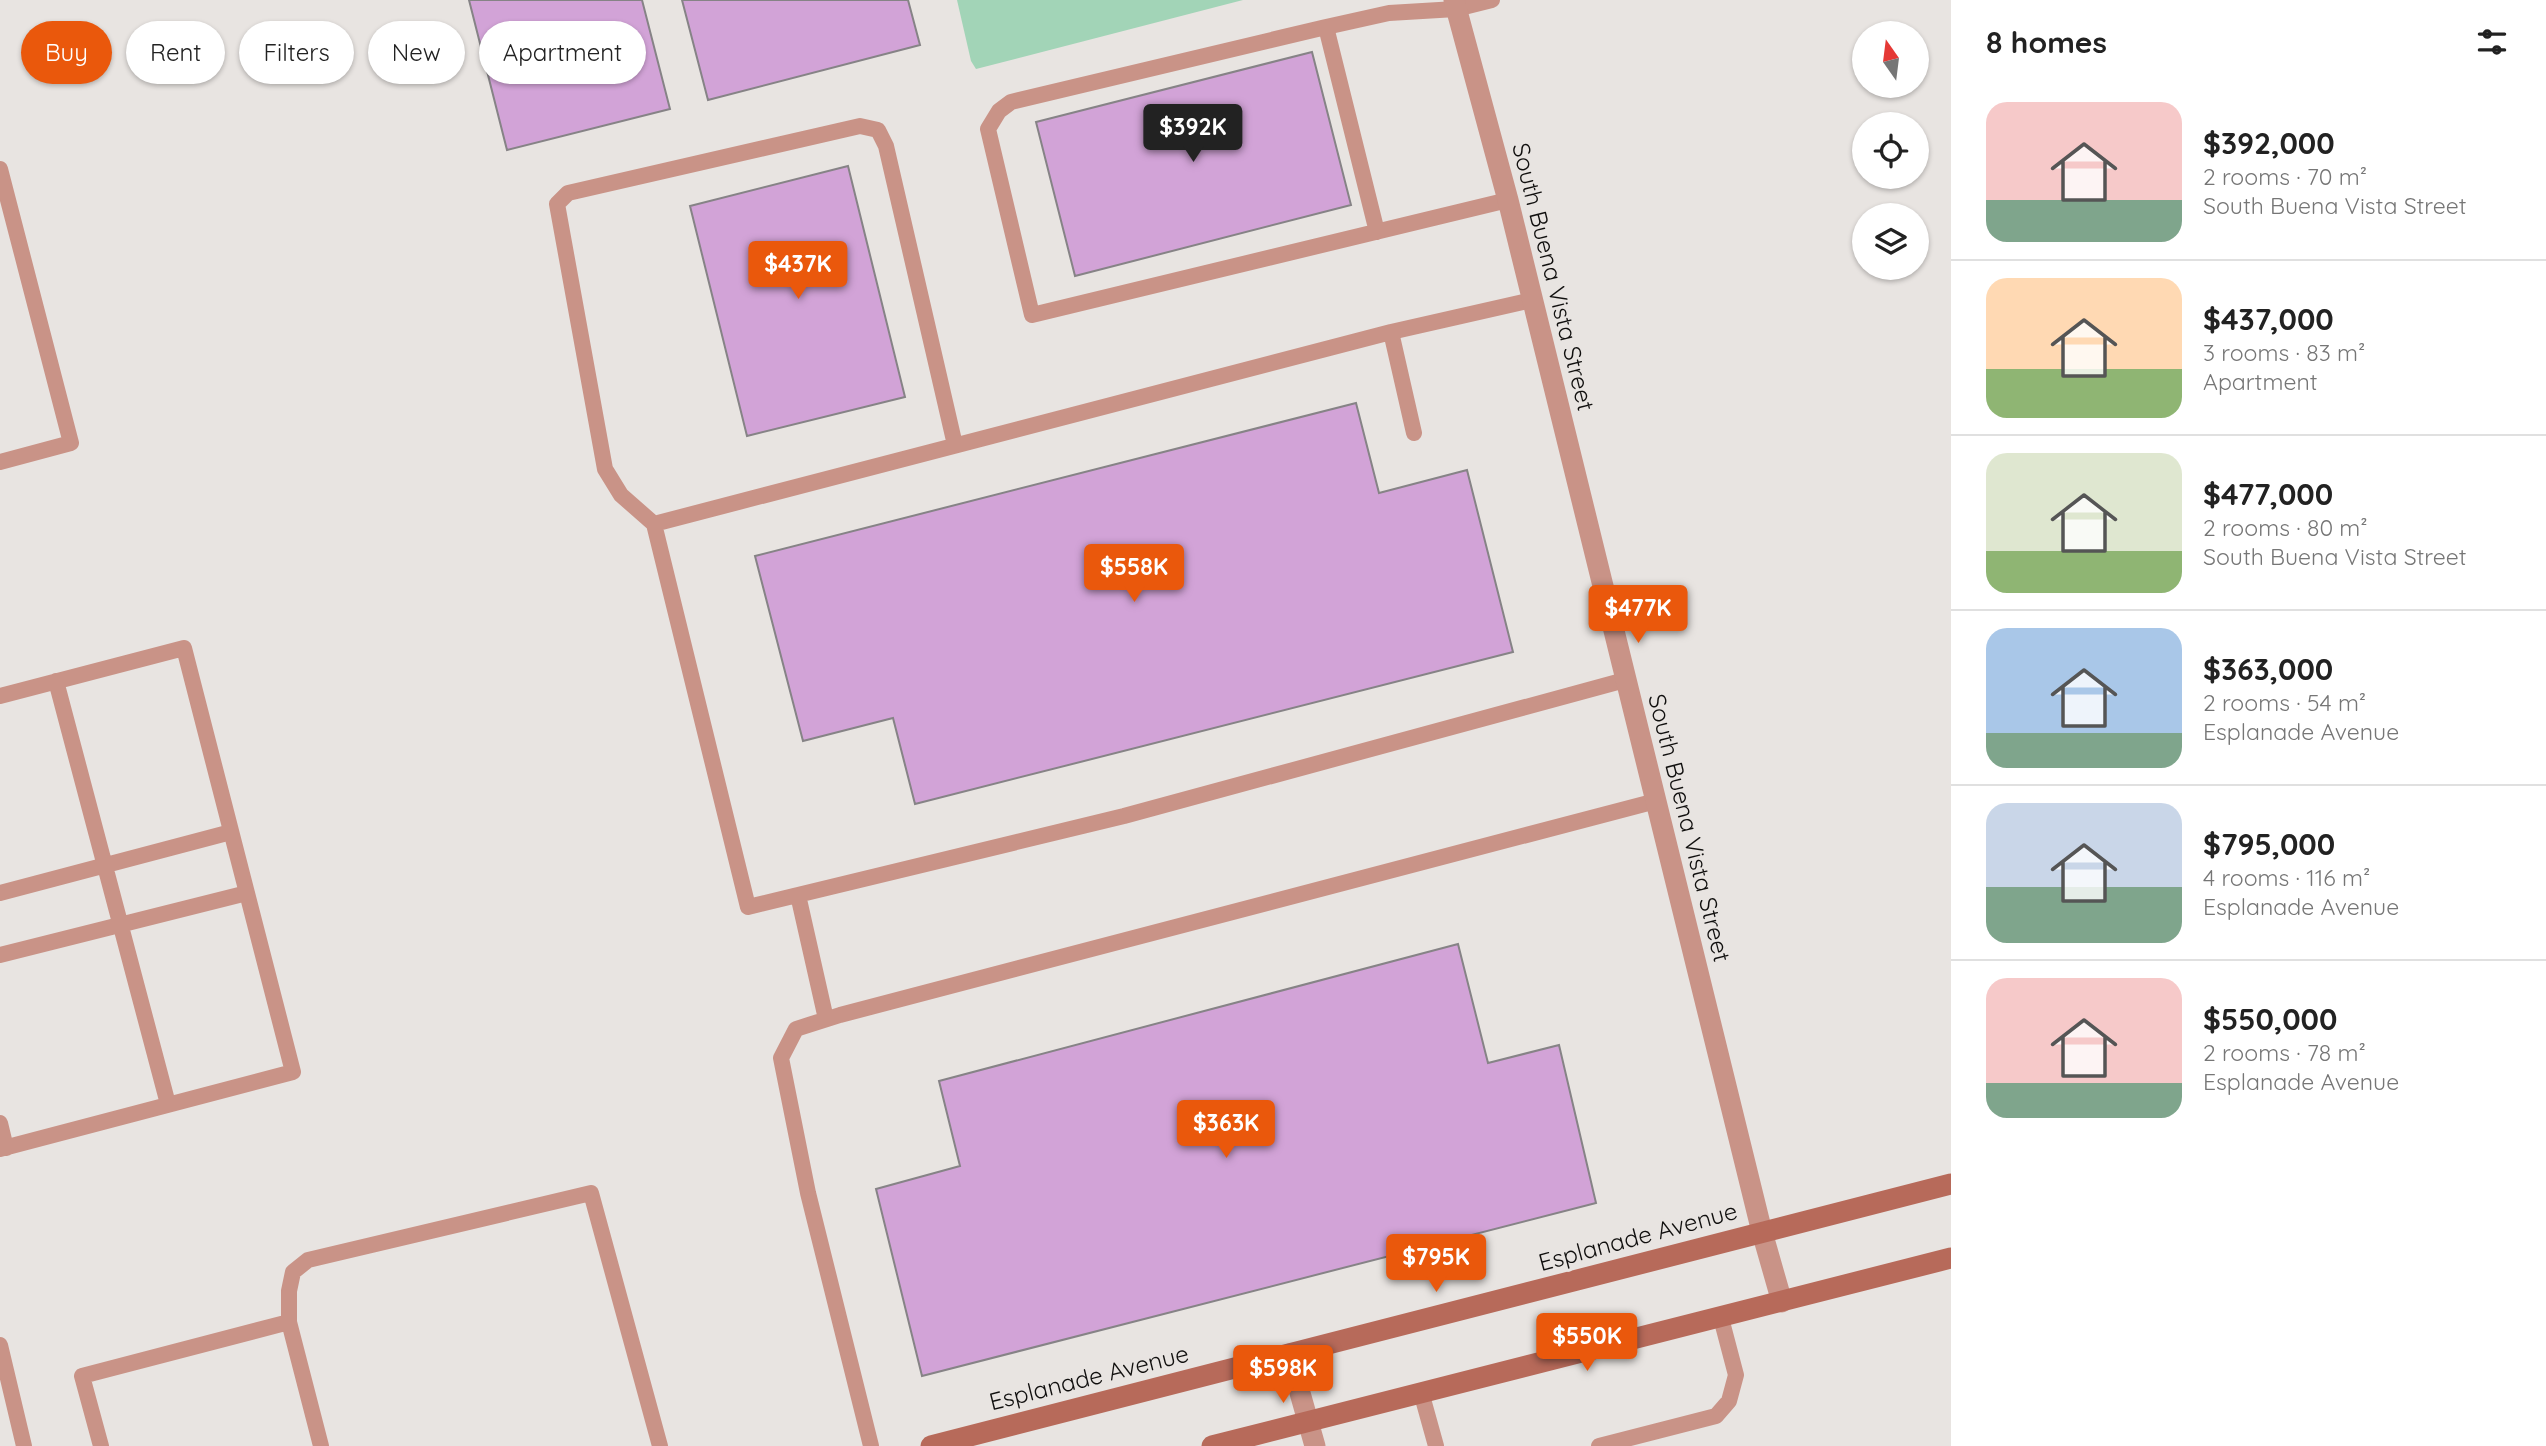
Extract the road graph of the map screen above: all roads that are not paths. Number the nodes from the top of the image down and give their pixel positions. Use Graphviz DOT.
graph roads {
  1 [pos="1492,0"];
  2 [pos="1455,4"];
  3 [pos="1326,27"];
  4 [pos="0,169"];
  5 [pos="1508,200"];
  6 [pos="1377,232"];
  7 [pos="1532,300"];
  8 [pos="1391,332"];
  9 [pos="1414,433"];
  10 [pos="955,445"];
  11 [pos="0,462"];
  12 [pos="654,524"];
  13 [pos="1625,680"];
  14 [pos="56,681"];
  15 [pos="0,696"];
  16 [pos="1656,801"];
  17 [pos="231,832"];
  18 [pos="105,865"];
  19 [pos="0,893"];
  20 [pos="247,893"];
  21 [pos="798,895"];
  22 [pos="120,925"];
  23 [pos="0,956"];
  24 [pos="826,1019"];
  25 [pos="168,1104"];
  26 [pos="0,1123"];
  27 [pos="3,1148"];
  28 [pos="1951,1184"];
  29 [pos="1762,1232"];
  30 [pos="1951,1258"];
  31 [pos="1782,1302"];
  32 [pos="1721,1318"];
  33 [pos="289,1322"];
  34 [pos="0,1345"];
  35 [pos="1289,1354"];
  36 [pos="1421,1392"];
  37 [pos="1309,1421"];
  38 [pos="24,1446"];
  39 [pos="101,1446"];
  40 [pos="321,1446"];
  41 [pos="660,1446"];
  42 [pos="871,1446"];
  43 [pos="931,1446"];
  44 [pos="1212,1446"];
  45 [pos="1315,1446"];
  46 [pos="1436,1446"];
  47 [pos="1599,1446"];
  1 -- 2 [label="lane"];
  2 -- 3 [label="lane"];
  2 -- 5 [label="street, South Buena Vista Street"];
  3 -- 6 [label="lane"];
  3 -- 6 [label="lane"];
  4 -- 11 [label="lane"];
  5 -- 6 [label="lane"];
  5 -- 7 [label="street, South Buena Vista Street"];
  7 -- 8 [label="lane"];
  7 -- 13 [label="street, South Buena Vista Street"];
  8 -- 9 [label="lane"];
  8 -- 10 [label="lane"];
  10 -- 12 [label="lane"];
  10 -- 12 [label="lane"];
  12 -- 21 [label="lane"];
  13 -- 16 [label="street, South Buena Vista Street"];
  13 -- 21 [label="lane"];
  14 -- 15 [label="lane"];
  14 -- 17 [label="lane"];
  14 -- 18 [label="lane"];
  16 -- 24 [label="lane"];
  16 -- 29 [label="street, South Buena Vista Street"];
  17 -- 18 [label="lane"];
  17 -- 20 [label="lane"];
  18 -- 19 [label="lane"];
  18 -- 22 [label="lane"];
  20 -- 22 [label="lane"];
  20 -- 25 [label="lane"];
  21 -- 24 [label="lane"];
  22 -- 23 [label="lane"];
  22 -- 25 [label="lane"];
  24 -- 42 [label="lane"];
  25 -- 27 [label="lane"];
  26 -- 27 [label="lane"];
  28 -- 29 [label="main road, Esplanade Avenue"];
  29 -- 31 [label="street, South Buena Vista Street"];
  29 -- 35 [label="main road, Esplanade Avenue"];
  30 -- 31 [label="main road"];
  31 -- 32 [label="main road"];
  32 -- 36 [label="main road"];
  32 -- 47 [label="lane"];
  33 -- 39 [label="lane"];
  33 -- 40 [label="lane"];
  33 -- 41 [label="lane"];
  34 -- 38 [label="lane"];
  35 -- 37 [label="street"];
  35 -- 43 [label="main road, Esplanade Avenue"];
  36 -- 37 [label="main road"];
  36 -- 46 [label="lane"];
  37 -- 44 [label="main road"];
  37 -- 45 [label="street"];
}
